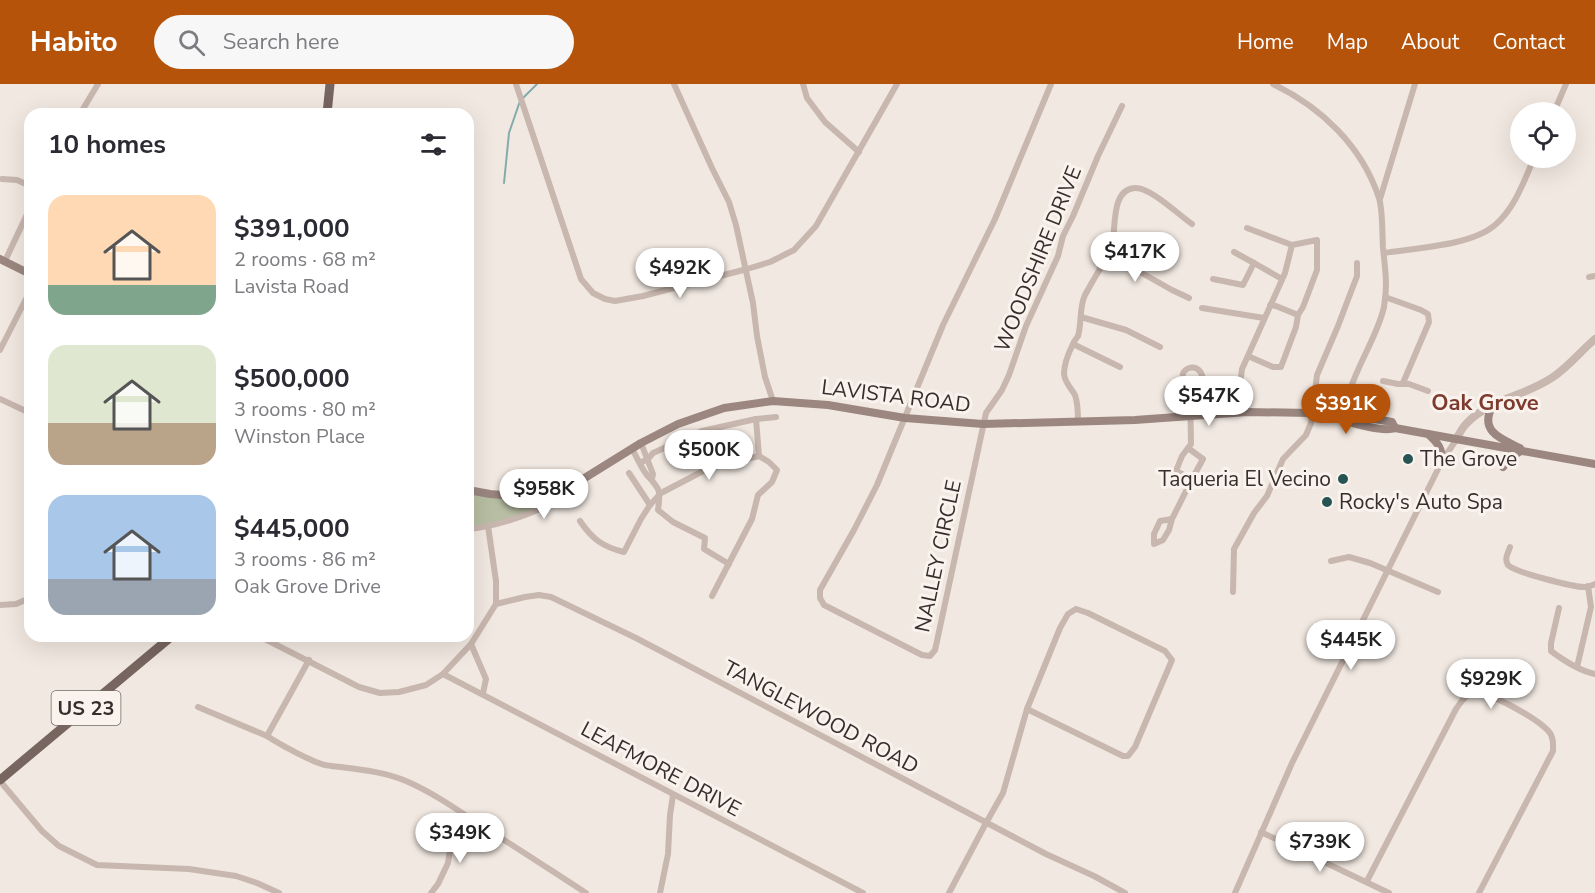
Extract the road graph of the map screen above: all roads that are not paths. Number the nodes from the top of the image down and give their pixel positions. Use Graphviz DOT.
graph roads {
  1 [pos="98,84"];
  2 [pos="330,84"];
  3 [pos="516,84"];
  4 [pos="674,84"];
  5 [pos="803,84"];
  6 [pos="897,84"];
  7 [pos="1051,84"];
  8 [pos="1273,84"];
  9 [pos="1415,84"];
  10 [pos="1566,84"];
  11 [pos="1558,102"];
  12 [pos="1122,106"];
  13 [pos="84,108"];
  14 [pos="328,108"];
  15 [pos="859,152"];
  16 [pos="1529,168"];
  17 [pos="2,179"];
  18 [pos="24,183"];
  19 [pos="1380,200"];
  20 [pos="24,219"];
  21 [pos="1192,224"];
  22 [pos="1247,228"];
  23 [pos="1292,245"];
  24 [pos="1234,252"];
  25 [pos="1383,253"];
  26 [pos="1110,255"];
  27 [pos="2,260"];
  28 [pos="1254,263"];
  29 [pos="1357,263"];
  30 [pos="747,269"];
  31 [pos="24,271"];
  32 [pos="1214,279"];
  33 [pos="1282,279"];
  34 [pos="1385,297"];
  35 [pos="1189,298"];
  36 [pos="24,303"];
  37 [pos="1270,305"];
  38 [pos="1202,308"];
  39 [pos="1298,315"];
  40 [pos="1081,317"];
  41 [pos="1264,318"];
  42 [pos="1595,339"];
  43 [pos="1073,344"];
  44 [pos="1160,347"];
  45 [pos="0,350"];
  46 [pos="1248,356"];
  47 [pos="1120,368"];
  48 [pos="1383,381"];
  49 [pos="1403,383"];
  50 [pos="1190,388"];
  51 [pos="1428,391"];
  52 [pos="0,399"];
  53 [pos="773,401"];
  54 [pos="1493,405"];
  55 [pos="24,410"];
  56 [pos="1240,412"];
  57 [pos="1311,413"];
  58 [pos="1191,415"];
  59 [pos="776,417"];
  60 [pos="1340,417"];
  61 [pos="905,418"];
  62 [pos="756,419"];
  63 [pos="1078,422"];
  64 [pos="983,424"];
  65 [pos="1428,434"];
  66 [pos="1456,440"];
  67 [pos="641,443"];
  68 [pos="1492,446"];
  69 [pos="1188,448"];
  70 [pos="632,449"];
  71 [pos="1525,452"];
  72 [pos="759,456"];
  73 [pos="648,459"];
  74 [pos="1442,461"];
  75 [pos="640,463"];
  76 [pos="1595,464"];
  77 [pos="629,473"];
  78 [pos="583,479"];
  79 [pos="652,479"];
  80 [pos="1192,479"];
  81 [pos="474,491"];
  82 [pos="661,494"];
  83 [pos="650,505"];
  84 [pos="1172,519"];
  85 [pos="580,521"];
  86 [pos="488,526"];
  87 [pos="474,528"];
  88 [pos="1510,547"];
  89 [pos="1331,561"];
  90 [pos="729,564"];
  91 [pos="1388,570"];
  92 [pos="1591,585"];
  93 [pos="1233,592"];
  94 [pos="1438,592"];
  95 [pos="712,596"];
  96 [pos="24,601"];
  97 [pos="0,604"];
  98 [pos="496,604"];
  99 [pos="1558,608"];
  100 [pos="474,639"];
  101 [pos="165,642"];
  102 [pos="272,642"];
  103 [pos="471,644"];
  104 [pos="309,660"];
  105 [pos="1577,667"];
  106 [pos="443,674"];
  107 [pos="1595,674"];
  108 [pos="483,693"];
  109 [pos="198,706"];
  110 [pos="1027,710"];
  111 [pos="267,736"];
  112 [pos="0,781"];
  113 [pos="673,795"];
  114 [pos="473,820"];
  115 [pos="986,822"];
  116 [pos="1261,832"];
  117 [pos="1367,881"];
  118 [pos="279,893"];
  119 [pos="431,893"];
  120 [pos="586,893"];
  121 [pos="660,893"];
  122 [pos="863,893"];
  123 [pos="949,893"];
  124 [pos="1125,893"];
  125 [pos="1235,893"];
  126 [pos="1389,893"];
  127 [pos="1479,893"];
  1 -- 13 [label="street"];
  2 -- 14 [label="main road"];
  3 -- 30 [label="street"];
  4 -- 30 [label="street"];
  5 -- 15 [label="street"];
  6 -- 15 [label="street"];
  7 -- 61 [label="street"];
  8 -- 19 [label="street"];
  9 -- 19 [label="street"];
  10 -- 11 [label="street"];
  12 -- 64 [label="street, WOODSHIRE DRIVE"];
  15 -- 30 [label="street"];
  16 -- 25 [label="street"];
  17 -- 18 [label="street"];
  19 -- 25 [label="street"];
  20 -- 27 [label="street"];
  21 -- 26 [label="street"];
  22 -- 23 [label="street"];
  23 -- 33 [label="street"];
  23 -- 39 [label="street"];
  24 -- 28 [label="street"];
  25 -- 34 [label="street"];
  26 -- 35 [label="street"];
  26 -- 40 [label="street"];
  27 -- 31 [label="main road"];
  28 -- 32 [label="street"];
  28 -- 33 [label="street"];
  29 -- 57 [label="street"];
  30 -- 53 [label="street"];
  33 -- 37 [label="street"];
  34 -- 49 [label="street"];
  34 -- 60 [label="street"];
  36 -- 45 [label="street"];
  37 -- 39 [label="street"];
  37 -- 41 [label="street"];
  38 -- 41 [label="street"];
  39 -- 46 [label="street"];
  40 -- 43 [label="street"];
  40 -- 44 [label="street"];
  41 -- 46 [label="street"];
  42 -- 54 [label="street"];
  43 -- 47 [label="street"];
  43 -- 63 [label="street"];
  46 -- 56 [label="street"];
  48 -- 49 [label="street"];
  49 -- 51 [label="street"];
  50 -- 50 [label="street"];
  50 -- 58 [label="street"];
  52 -- 55 [label="street"];
  53 -- 61 [label="main road, LAVISTA ROAD"];
  53 -- 67 [label="main road, LAVISTA ROAD"];
  54 -- 66 [label="street"];
  54 -- 71 [label="main road"];
  56 -- 57 [label="main road, LAVISTA ROAD"];
  56 -- 58 [label="main road, LAVISTA ROAD"];
  57 -- 60 [label="main road, LAVISTA ROAD"];
  57 -- 93 [label="street"];
  58 -- 63 [label="main road, LAVISTA ROAD"];
  58 -- 69 [label="street"];
  59 -- 62 [label="street"];
  60 -- 65 [label="main road, LAVISTA ROAD"];
  61 -- 64 [label="main road, LAVISTA ROAD"];
  61 -- 64 [label="street, NALLEY CIRCLE"];
  62 -- 72 [label="street"];
  62 -- 73 [label="street"];
  63 -- 64 [label="main road, LAVISTA ROAD"];
  65 -- 66 [label="main road, LAVISTA ROAD"];
  65 -- 74 [label="main road"];
  66 -- 68 [label="main road, LAVISTA ROAD"];
  66 -- 74 [label="street"];
  67 -- 70 [label="main road, LAVISTA ROAD"];
  67 -- 73 [label="street"];
  68 -- 71 [label="main road, LAVISTA ROAD"];
  68 -- 71 [label="main road"];
  69 -- 80 [label="street"];
  69 -- 80 [label="street"];
  70 -- 75 [label="street"];
  70 -- 78 [label="main road, LAVISTA ROAD"];
  71 -- 76 [label="main road, LAVISTA ROAD"];
  72 -- 82 [label="street"];
  72 -- 90 [label="street"];
  73 -- 75 [label="street"];
  73 -- 79 [label="street"];
  74 -- 91 [label="street"];
  75 -- 79 [label="street"];
  77 -- 83 [label="street"];
  78 -- 81 [label="main road, LAVISTA ROAD"];
  78 -- 86 [label="street"];
  79 -- 82 [label="street"];
  80 -- 84 [label="street"];
  82 -- 83 [label="street"];
  82 -- 90 [label="street"];
  83 -- 85 [label="street"];
  86 -- 87 [label="street"];
  86 -- 98 [label="street"];
  88 -- 92 [label="street"];
  89 -- 91 [label="street"];
  90 -- 95 [label="street"];
  91 -- 94 [label="street"];
  91 -- 116 [label="street"];
  92 -- 105 [label="street"];
  96 -- 97 [label="street"];
  98 -- 100 [label="street"];
  98 -- 115 [label="street, TANGLEWOOD ROAD"];
  99 -- 105 [label="street"];
  101 -- 112 [label="main road, US 23"];
  102 -- 104 [label="street"];
  103 -- 106 [label="street"];
  103 -- 108 [label="street"];
  104 -- 106 [label="street"];
  104 -- 111 [label="street"];
  105 -- 107 [label="street"];
  106 -- 108 [label="street, LEAFMORE DRIVE"];
  108 -- 113 [label="street, LEAFMORE DRIVE"];
  109 -- 111 [label="street"];
  110 -- 110 [label="street"];
  110 -- 115 [label="street"];
  111 -- 114 [label="street"];
  112 -- 118 [label="street"];
  113 -- 121 [label="street"];
  113 -- 122 [label="street, LEAFMORE DRIVE"];
  114 -- 119 [label="street"];
  114 -- 120 [label="street"];
  115 -- 123 [label="street"];
  115 -- 124 [label="street, TANGLEWOOD ROAD"];
  116 -- 117 [label="street"];
  116 -- 125 [label="street"];
  117 -- 126 [label="street"];
  117 -- 127 [label="street"];
}
